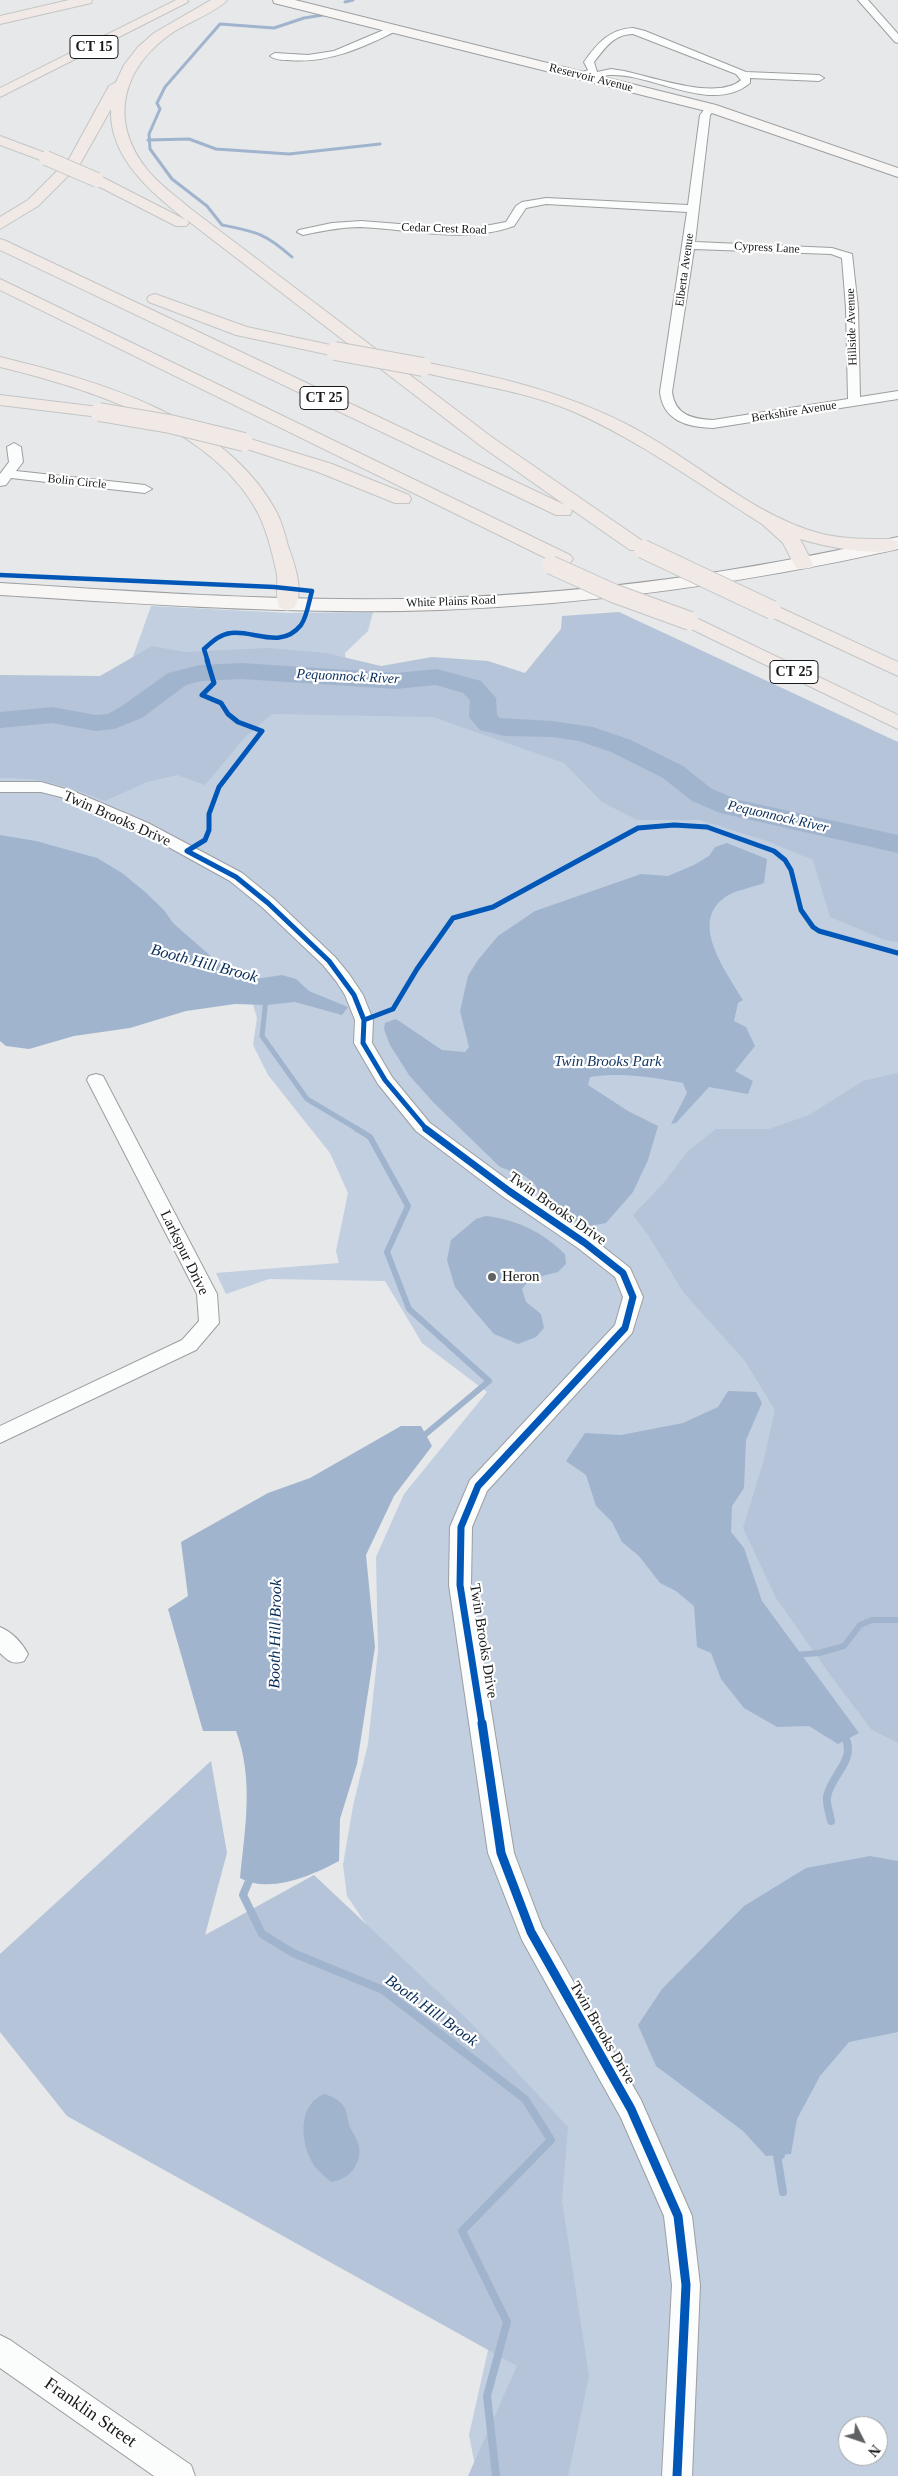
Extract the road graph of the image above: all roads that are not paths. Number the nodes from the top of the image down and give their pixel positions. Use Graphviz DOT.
graph roads {
  1 [pos="86,0"];
  2 [pos="160,0"];
  3 [pos="187,0"];
  4 [pos="222,0"];
  5 [pos="279,0"];
  6 [pos="862,0"];
  7 [pos="0,20"];
  8 [pos="393,29"];
  9 [pos="898,40"];
  10 [pos="276,56"];
  11 [pos="128,66"];
  12 [pos="744,75"];
  13 [pos="588,77"];
  14 [pos="819,78"];
  15 [pos="0,79"];
  16 [pos="0,93"];
  17 [pos="711,108"];
  18 [pos="0,140"];
  19 [pos="898,173"];
  20 [pos="693,209"];
  21 [pos="0,224"];
  22 [pos="304,232"];
  23 [pos="689,244"];
  24 [pos="6,247"];
  25 [pos="845,254"];
  26 [pos="0,284"];
  27 [pos="296,296"];
  28 [pos="0,362"];
  29 [pos="898,395"];
  30 [pos="0,400"];
  31 [pos="854,402"];
  32 [pos="690,422"];
  33 [pos="14,448"];
  34 [pos="4,479"];
  35 [pos="145,489"];
  36 [pos="759,513"];
  37 [pos="894,544"];
  38 [pos="640,548"];
  39 [pos="557,562"];
  40 [pos="804,564"];
  41 [pos="0,589"];
  42 [pos="287,604"];
  43 [pos="898,670"];
  44 [pos="898,723"];
  45 [pos="0,787"];
  46 [pos="96,1080"];
  47 [pos="0,1435"];
  48 [pos="0,1637"];
  49 [pos="16,1654"];
  50 [pos="0,2350"];
  51 [pos="180,2476"];
  52 [pos="677,2476"];
  1 -- 7 [label="highway"];
  2 -- 15 [label="highway, CT 15"];
  3 -- 16 [label="highway, CT 15"];
  4 -- 11 [label="highway"];
  5 -- 8 [label="main road, Reservoir Avenue"];
  6 -- 9 [label="street"];
  8 -- 10 [label="street"];
  8 -- 13 [label="main road, Reservoir Avenue"];
  11 -- 21 [label="highway"];
  11 -- 27 [label="highway"];
  12 -- 13 [label="street"];
  12 -- 13 [label="street"];
  12 -- 14 [label="street"];
  13 -- 17 [label="main road, Reservoir Avenue"];
  17 -- 19 [label="main road, Reservoir Avenue"];
  17 -- 20 [label="street, Elberta Avenue"];
  18 -- 27 [label="highway, bridge"];
  20 -- 22 [label="street, Cedar Crest Road"];
  20 -- 23 [label="street, Elberta Avenue"];
  23 -- 25 [label="street, Cypress Lane"];
  23 -- 32 [label="street, Elberta Avenue"];
  24 -- 36 [label="highway, bridge"];
  24 -- 38 [label="highway, CT 25"];
  25 -- 31 [label="street, Hillside Avenue"];
  26 -- 39 [label="highway, CT 25"];
  27 -- 38 [label="highway"];
  28 -- 42 [label="highway"];
  29 -- 31 [label="street, Berkshire Avenue"];
  30 -- 39 [label="highway, bridge"];
  31 -- 32 [label="street, Berkshire Avenue"];
  33 -- 34 [label="street"];
  34 -- 35 [label="street, Bolin Circle"];
  36 -- 37 [label="highway"];
  36 -- 40 [label="highway"];
  37 -- 40 [label="main road, White Plains Road"];
  38 -- 43 [label="highway, CT 25, bridge"];
  39 -- 44 [label="highway, CT 25, bridge"];
  40 -- 42 [label="main road, White Plains Road"];
  41 -- 42 [label="main road, White Plains Road"];
  45 -- 52 [label="street, Twin Brooks Drive"];
  46 -- 47 [label="street, Larkspur Drive"];
  48 -- 49 [label="street"];
  50 -- 51 [label="street, Franklin Street"];
}
